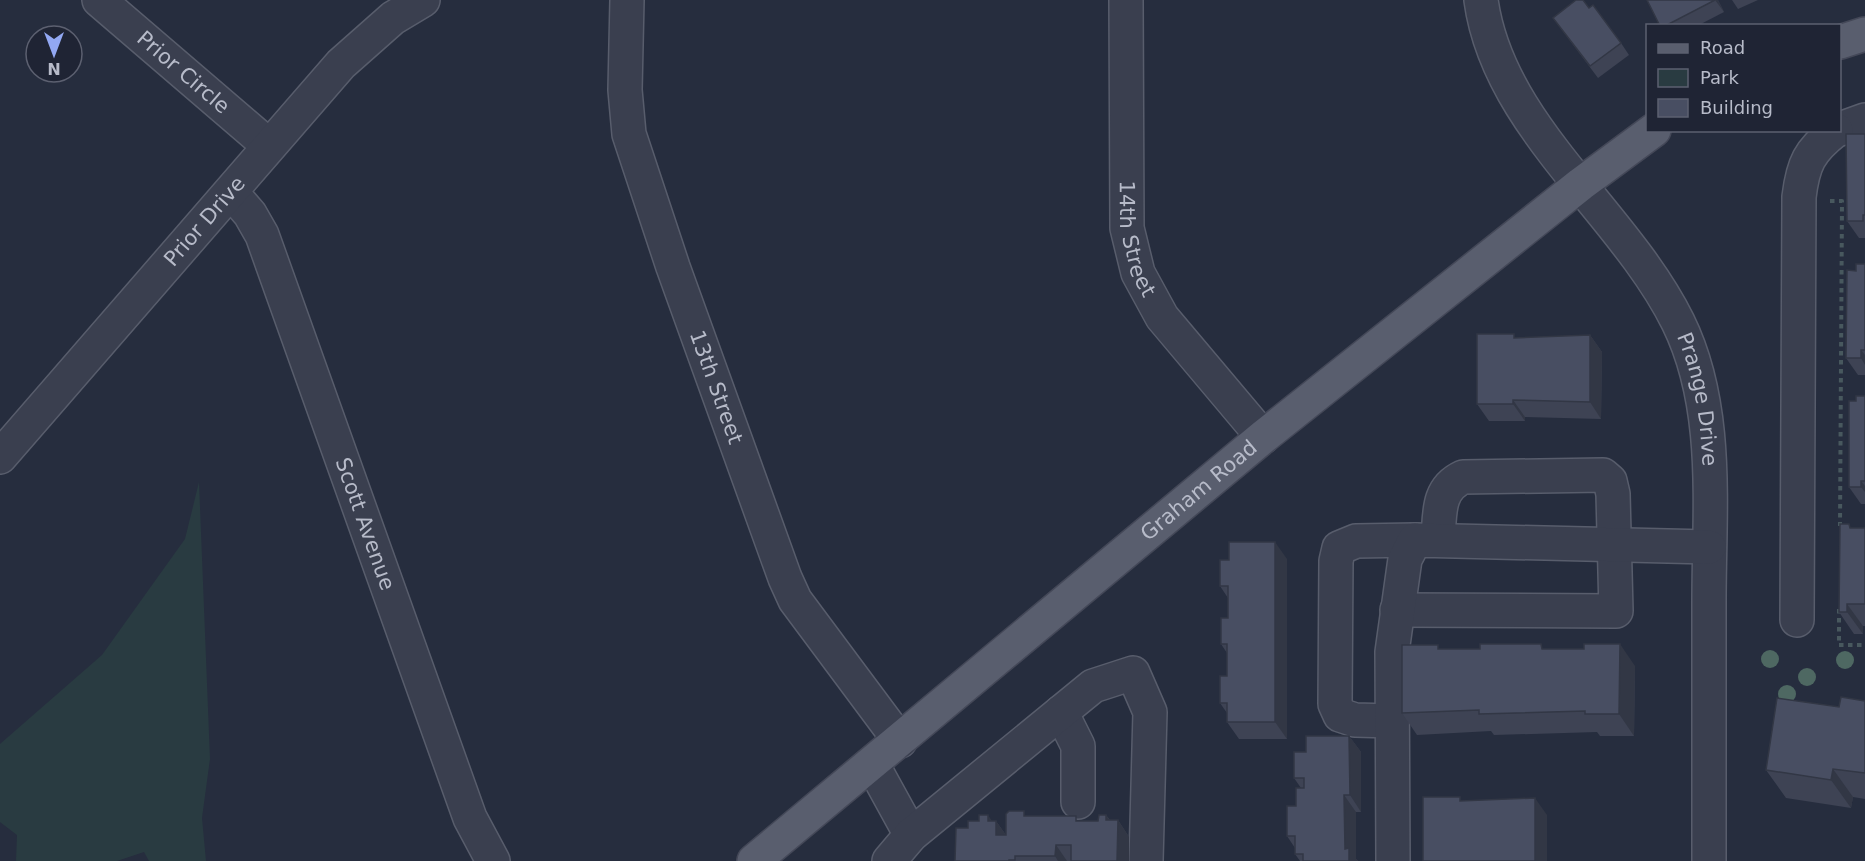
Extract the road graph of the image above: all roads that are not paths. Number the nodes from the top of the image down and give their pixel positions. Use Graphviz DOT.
graph roads {
  1 [pos="99,0"];
  2 [pos="423,0"];
  3 [pos="627,0"];
  4 [pos="1126,0"];
  5 [pos="1481,0"];
  6 [pos="1865,33"];
  7 [pos="1841,41"];
  8 [pos="1865,120"];
  9 [pos="1841,129"];
  10 [pos="1651,132"];
  11 [pos="1835,132"];
  12 [pos="268,146"];
  13 [pos="1581,184"];
  14 [pos="231,192"];
  15 [pos="1263,437"];
  16 [pos="0,456"];
  17 [pos="1426,540"];
  18 [pos="1616,544"];
  19 [pos="1709,547"];
  20 [pos="1397,610"];
  21 [pos="1797,620"];
  22 [pos="1061,712"];
  23 [pos="1392,721"];
  24 [pos="900,741"];
  25 [pos="872,764"];
  26 [pos="1078,802"];
  27 [pos="911,835"];
  28 [pos="493,861"];
  29 [pos="754,861"];
  30 [pos="889,861"];
  31 [pos="1146,861"];
  32 [pos="1393,861"];
  33 [pos="1708,861"];
  1 -- 12 [label="street, Prior Circle"];
  2 -- 12 [label="street, Prior Drive"];
  3 -- 24 [label="street, 13th Street"];
  4 -- 15 [label="street, 14th Street"];
  5 -- 13 [label="street, Prange Drive"];
  6 -- 7 [label="main road"];
  8 -- 9 [label="street"];
  10 -- 13 [label="main road, Graham Road"];
  11 -- 21 [label="street"];
  12 -- 14 [label="street, Prior Drive"];
  13 -- 15 [label="main road, Graham Road"];
  13 -- 19 [label="street, Prange Drive"];
  14 -- 16 [label="street, Prior Drive"];
  14 -- 28 [label="street, Scott Avenue"];
  15 -- 24 [label="main road, Graham Road"];
  17 -- 18 [label="street"];
  17 -- 18 [label="street"];
  17 -- 20 [label="street"];
  17 -- 23 [label="street"];
  18 -- 19 [label="street"];
  18 -- 20 [label="street"];
  19 -- 33 [label="street, Prange Drive"];
  20 -- 23 [label="street"];
  22 -- 26 [label="street"];
  22 -- 27 [label="street"];
  22 -- 31 [label="street"];
  23 -- 32 [label="street"];
  24 -- 25 [label="main road, Graham Road"];
  25 -- 27 [label="street"];
  25 -- 29 [label="main road, Graham Road"];
  27 -- 30 [label="street"];
}
